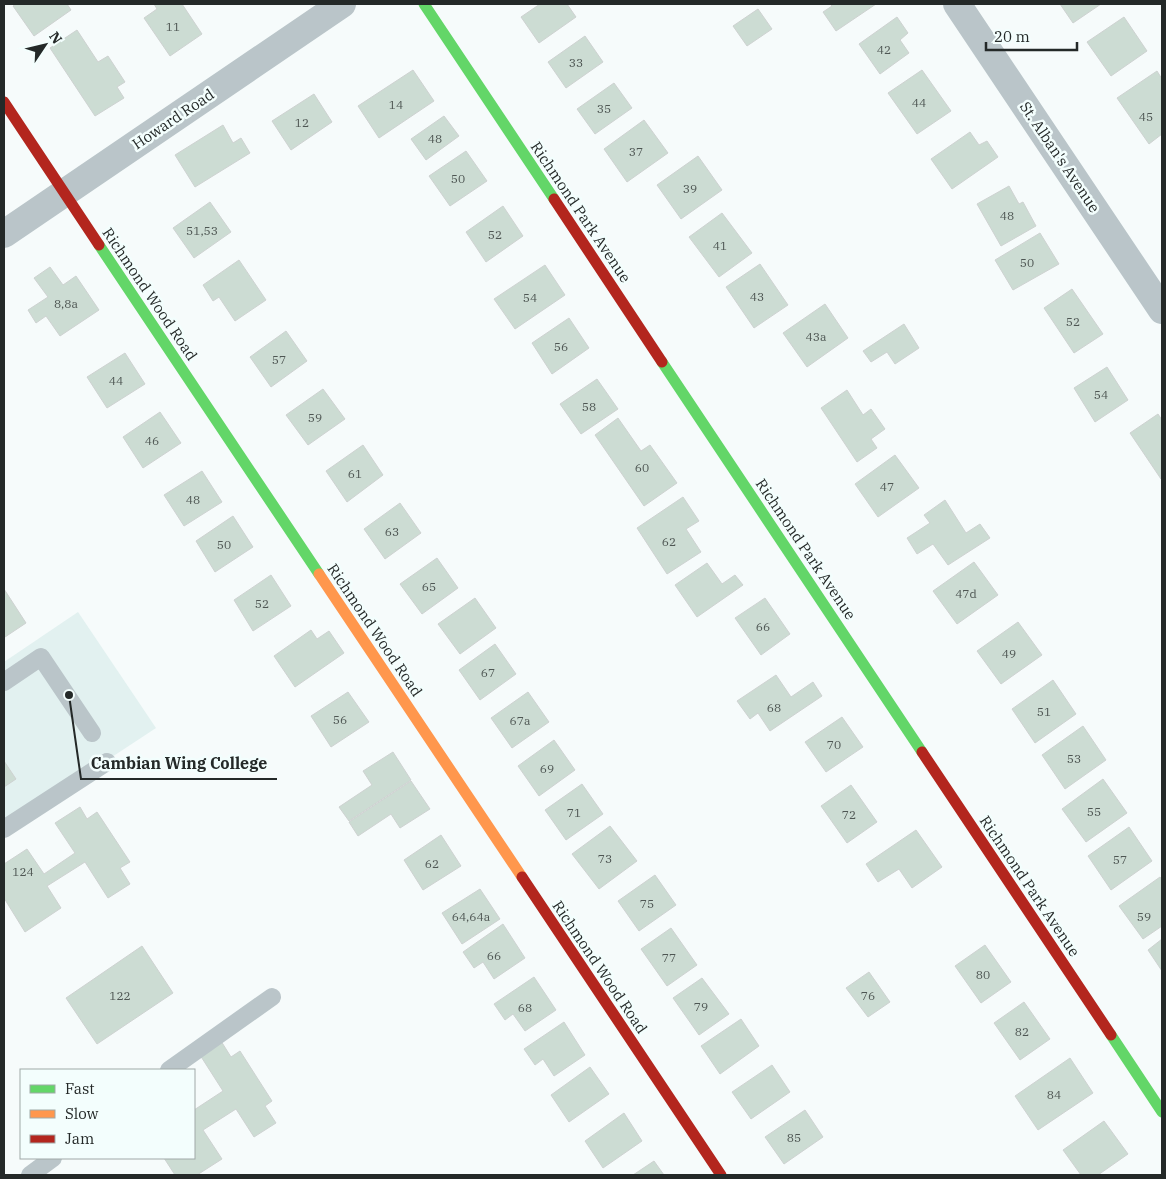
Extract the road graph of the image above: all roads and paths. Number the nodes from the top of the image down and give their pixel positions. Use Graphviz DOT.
graph roads {
  1 [pos="342,4"];
  2 [pos="424,4"];
  3 [pos="957,4"];
  4 [pos="4,102"];
  5 [pos="64,193"];
  6 [pos="4,234"];
  7 [pos="1162,310"];
  8 [pos="4,682"];
  9 [pos="92,733"];
  10 [pos="107,762"];
  11 [pos="4,829"];
  12 [pos="272,997"];
  13 [pos="170,1069"];
  14 [pos="1162,1112"];
  15 [pos="52,1159"];
  16 [pos="30,1175"];
  17 [pos="721,1175"];
  1 -- 5 [label="street, Howard Road"];
  2 -- 14 [label="street, Richmond Park Avenue"];
  3 -- 7 [label="street, St. Alban's Avenue"];
  4 -- 5 [label="street, Richmond Wood Road"];
  5 -- 6 [label="street, Howard Road"];
  5 -- 17 [label="street, Richmond Wood Road"];
  8 -- 9 [label="lane"];
  10 -- 11 [label="lane"];
  12 -- 13 [label="lane"];
  15 -- 16 [label="lane"];
}
